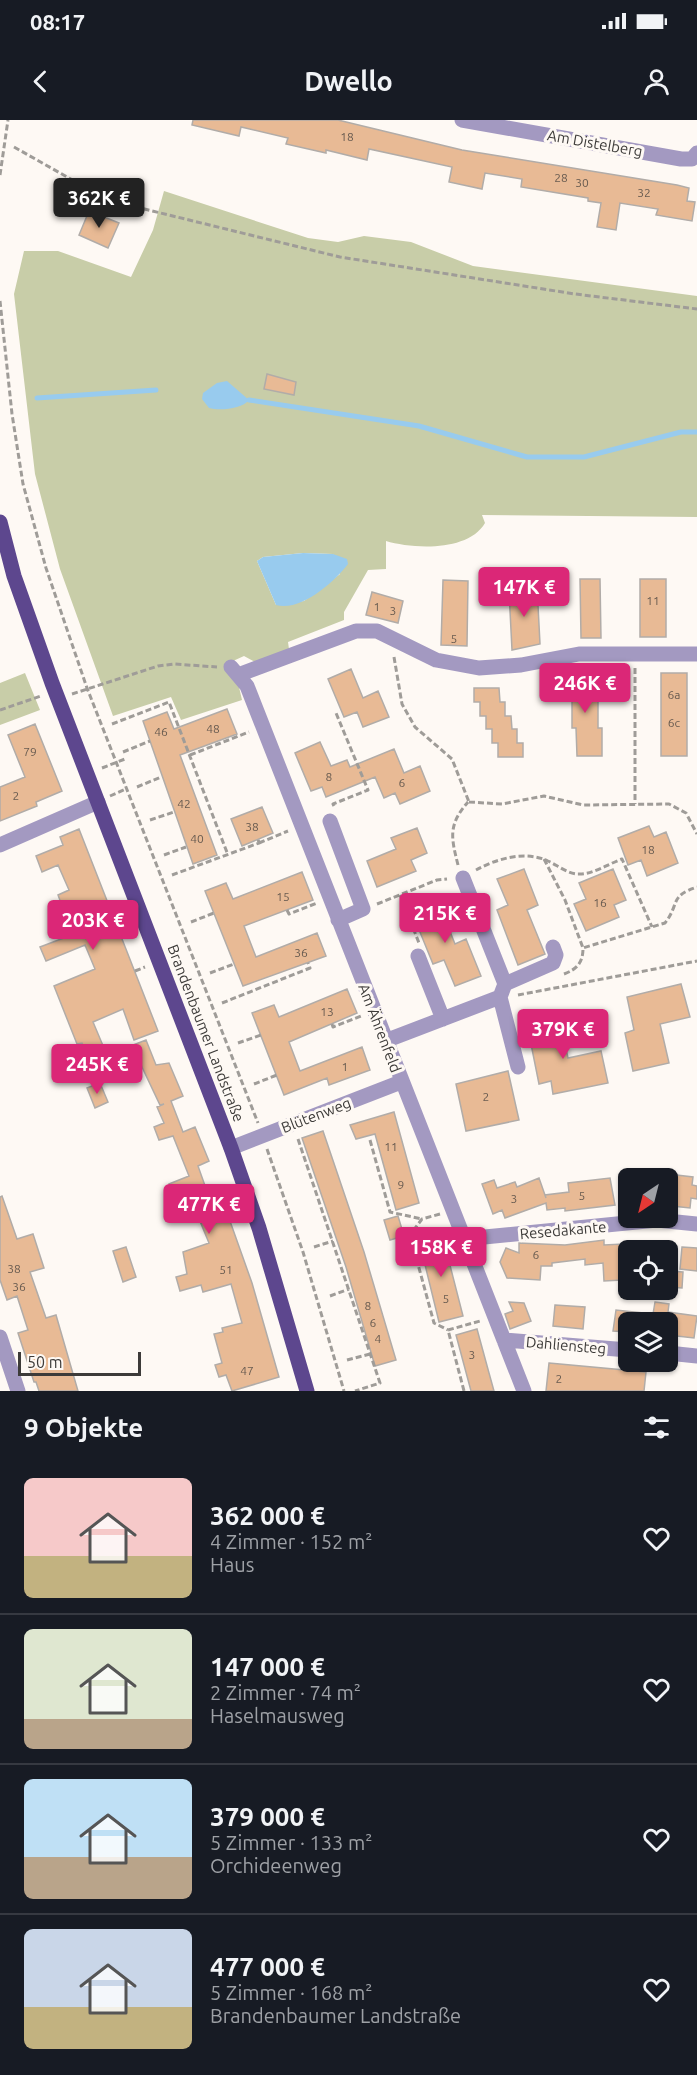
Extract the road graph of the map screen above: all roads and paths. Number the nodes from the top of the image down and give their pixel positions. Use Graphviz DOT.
graph roads {
  1 [pos="8,120"];
  2 [pos="462,120"];
  3 [pos="14,147"];
  4 [pos="694,156"];
  5 [pos="0,176"];
  6 [pos="0,301"];
  7 [pos="697,309"];
  8 [pos="0,522"];
  9 [pos="393,638"];
  10 [pos="634,654"];
  11 [pos="697,654"];
  12 [pos="235,671"];
  13 [pos="87,688"];
  14 [pos="71,694"];
  15 [pos="38,697"];
  16 [pos="0,710"];
  17 [pos="336,713"];
  18 [pos="112,724"];
  19 [pos="242,736"];
  20 [pos="150,741"];
  21 [pos="123,752"];
  22 [pos="190,755"];
  23 [pos="125,759"];
  24 [pos="116,762"];
  25 [pos="161,777"];
  26 [pos="137,787"];
  27 [pos="98,801"];
  28 [pos="469,802"];
  29 [pos="333,804"];
  30 [pos="635,804"];
  31 [pos="174,812"];
  32 [pos="331,814"];
  33 [pos="150,820"];
  34 [pos="301,825"];
  35 [pos="697,834"];
  36 [pos="0,845"];
  37 [pos="186,846"];
  38 [pos="164,855"];
  39 [pos="228,855"];
  40 [pos="544,859"];
  41 [pos="172,875"];
  42 [pos="463,878"];
  43 [pos="697,887"];
  44 [pos="329,898"];
  45 [pos="363,909"];
  46 [pos="287,910"];
  47 [pos="214,913"];
  48 [pos="338,920"];
  49 [pos="191,922"];
  50 [pos="652,927"];
  51 [pos="553,947"];
  52 [pos="583,948"];
  53 [pos="418,956"];
  54 [pos="697,961"];
  55 [pos="308,963"];
  56 [pos="234,964"];
  57 [pos="145,967"];
  58 [pos="135,972"];
  59 [pos="210,973"];
  60 [pos="556,976"];
  61 [pos="503,991"];
  62 [pos="222,1003"];
  63 [pos="374,1012"];
  64 [pos="443,1019"];
  65 [pos="332,1024"];
  66 [pos="261,1035"];
  67 [pos="386,1041"];
  68 [pos="238,1043"];
  69 [pos="518,1067"];
  70 [pos="277,1075"];
  71 [pos="402,1082"];
  72 [pos="254,1084"];
  73 [pos="293,1123"];
  74 [pos="263,1135"];
  75 [pos="370,1140"];
  76 [pos="231,1148"];
  77 [pos="453,1210"];
  78 [pos="422,1219"];
  79 [pos="697,1224"];
  80 [pos="464,1239"];
  81 [pos="333,1241"];
  82 [pos="314,1247"];
  83 [pos="349,1289"];
  84 [pos="330,1296"];
  85 [pos="495,1317"];
  86 [pos="448,1330"];
  87 [pos="0,1336"];
  88 [pos="504,1340"];
  89 [pos="618,1349"];
  90 [pos="370,1354"];
  91 [pos="678,1354"];
  92 [pos="697,1356"];
  93 [pos="347,1360"];
  94 [pos="18,1391"];
  95 [pos="307,1391"];
  96 [pos="344,1391"];
  97 [pos="355,1391"];
  98 [pos="464,1391"];
  99 [pos="524,1391"];
  1 -- 5 [label="path"];
  2 -- 4 [label="street, Am Distelberg"];
  3 -- 7 [label="path"];
  6 -- 13 [label="path"];
  8 -- 27 [label="main road, Brandenbaumer Landstraße"];
  9 -- 10 [label="street"];
  9 -- 12 [label="street"];
  9 -- 28 [label="path"];
  10 -- 11 [label="street"];
  10 -- 30 [label="path"];
  12 -- 13 [label="path"];
  12 -- 34 [label="street, Am Ährenfeld"];
  13 -- 14 [label="path"];
  13 -- 24 [label="path"];
  15 -- 16 [label="path"];
  17 -- 29 [label="path"];
  18 -- 22 [label="path"];
  19 -- 22 [label="path"];
  20 -- 21 [label="path"];
  22 -- 39 [label="path"];
  23 -- 24 [label="path"];
  24 -- 74 [label="path"];
  25 -- 26 [label="path"];
  27 -- 36 [label="street"];
  27 -- 76 [label="main road, Brandenbaumer Landstraße"];
  28 -- 30 [label="path"];
  28 -- 42 [label="path"];
  29 -- 32 [label="path"];
  29 -- 32 [label="path"];
  30 -- 35 [label="path"];
  31 -- 33 [label="path"];
  32 -- 45 [label="street"];
  34 -- 39 [label="path"];
  34 -- 44 [label="street, Am Ährenfeld"];
  37 -- 38 [label="path"];
  39 -- 41 [label="path"];
  40 -- 42 [label="path"];
  40 -- 50 [label="path"];
  40 -- 52 [label="path"];
  42 -- 45 [label="path"];
  42 -- 61 [label="street"];
  43 -- 50 [label="path"];
  44 -- 46 [label="path"];
  44 -- 48 [label="street, Am Ährenfeld"];
  45 -- 48 [label="street"];
  47 -- 49 [label="path"];
  48 -- 63 [label="street, Am Ährenfeld"];
  50 -- 52 [label="path"];
  51 -- 61 [label="street"];
  52 -- 60 [label="path"];
  53 -- 64 [label="street"];
  54 -- 61 [label="path"];
  55 -- 62 [label="path"];
  56 -- 59 [label="path"];
  57 -- 58 [label="path"];
  61 -- 64 [label="street"];
  61 -- 69 [label="street"];
  63 -- 65 [label="path"];
  63 -- 67 [label="street, Am Ährenfeld"];
  64 -- 67 [label="street"];
  66 -- 68 [label="path"];
  67 -- 71 [label="street, Am Ährenfeld"];
  70 -- 72 [label="path"];
  71 -- 73 [label="street, Blütenweg"];
  71 -- 77 [label="street, Am Ährenfeld"];
  73 -- 74 [label="street, Blütenweg"];
  73 -- 81 [label="path"];
  74 -- 76 [label="street, Blütenweg"];
  74 -- 96 [label="path"];
  75 -- 78 [label="path"];
  76 -- 95 [label="main road, Brandenbaumer Landstraße"];
  77 -- 78 [label="path"];
  77 -- 80 [label="street, Am Ährenfeld"];
  78 -- 86 [label="path"];
  79 -- 80 [label="street, Resedakante"];
  80 -- 85 [label="street, Am Ährenfeld"];
  81 -- 82 [label="path"];
  81 -- 83 [label="path"];
  83 -- 84 [label="path"];
  83 -- 90 [label="path"];
  85 -- 86 [label="path"];
  85 -- 88 [label="street, Am Ährenfeld"];
  86 -- 98 [label="path"];
  87 -- 94 [label="street"];
  88 -- 89 [label="street, Dahliensteg"];
  88 -- 99 [label="street, Am Ährenfeld"];
  90 -- 93 [label="path"];
  90 -- 97 [label="path"];
  91 -- 92 [label="street"];
}
